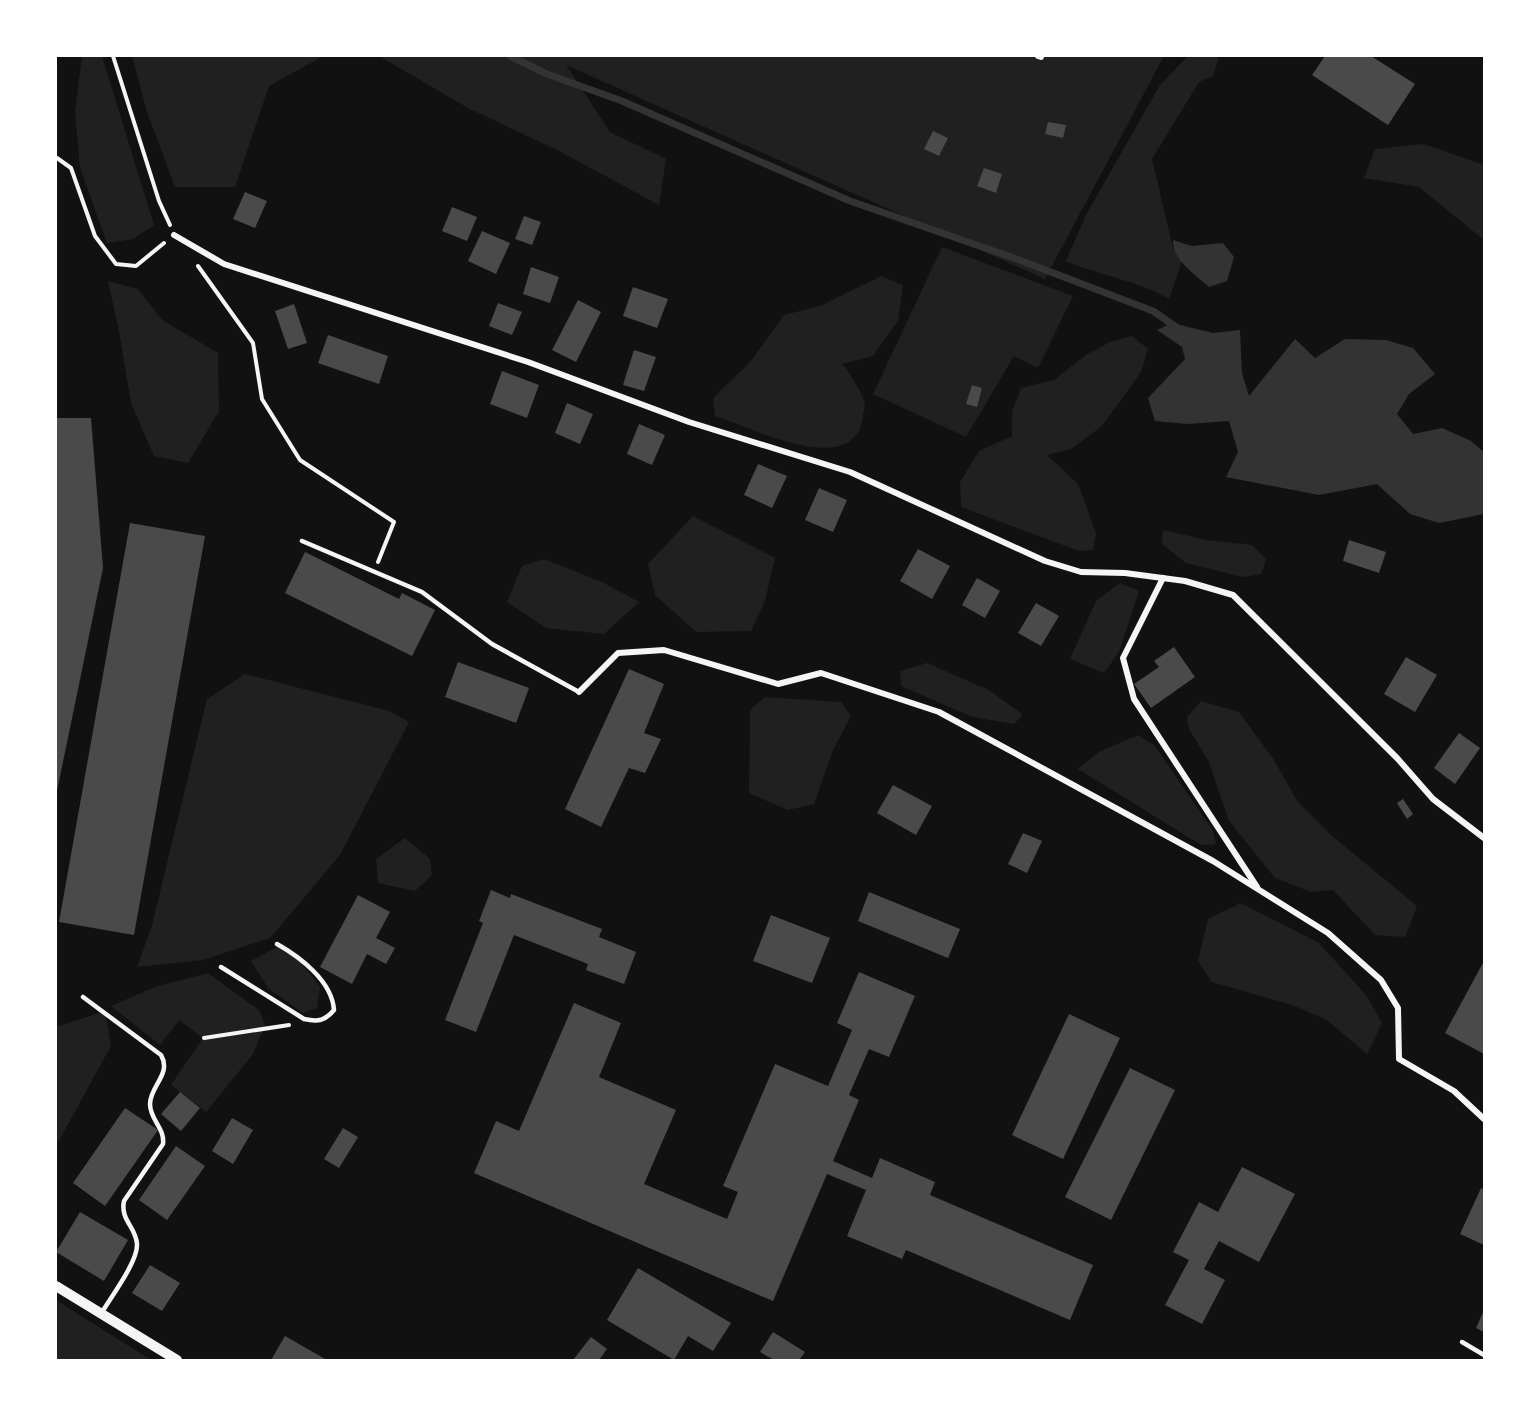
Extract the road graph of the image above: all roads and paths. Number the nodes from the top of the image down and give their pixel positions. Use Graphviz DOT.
graph roads {
  1 [pos="112,56"];
  2 [pos="57,159"];
  3 [pos="174,235"];
  4 [pos="193,260"];
  5 [pos="302,541"];
  6 [pos="374,571"];
  7 [pos="1162,578"];
  8 [pos="579,692"];
  9 [pos="1485,838"];
  10 [pos="1259,890"];
  11 [pos="277,944"];
  12 [pos="221,967"];
  13 [pos="83,997"];
  14 [pos="290,1024"];
  15 [pos="204,1038"];
  16 [pos="1485,1119"];
  17 [pos="56,1286"];
  18 [pos="101,1314"];
  19 [pos="1461,1342"];
  20 [pos="1485,1355"];
  21 [pos="177,1360"];
  1 -- 3 [label="path"];
  2 -- 3 [label="path"];
  3 -- 7 [label="street"];
  4 -- 6 [label="path"];
  5 -- 6 [label="lane"];
  6 -- 8 [label="lane"];
  7 -- 9 [label="street"];
  7 -- 10 [label="street"];
  8 -- 10 [label="street"];
  10 -- 16 [label="street"];
  11 -- 12 [label="lane"];
  13 -- 18 [label="lane"];
  14 -- 15 [label="path"];
  17 -- 18 [label="street"];
  18 -- 21 [label="street"];
  19 -- 20 [label="lane"];
}
